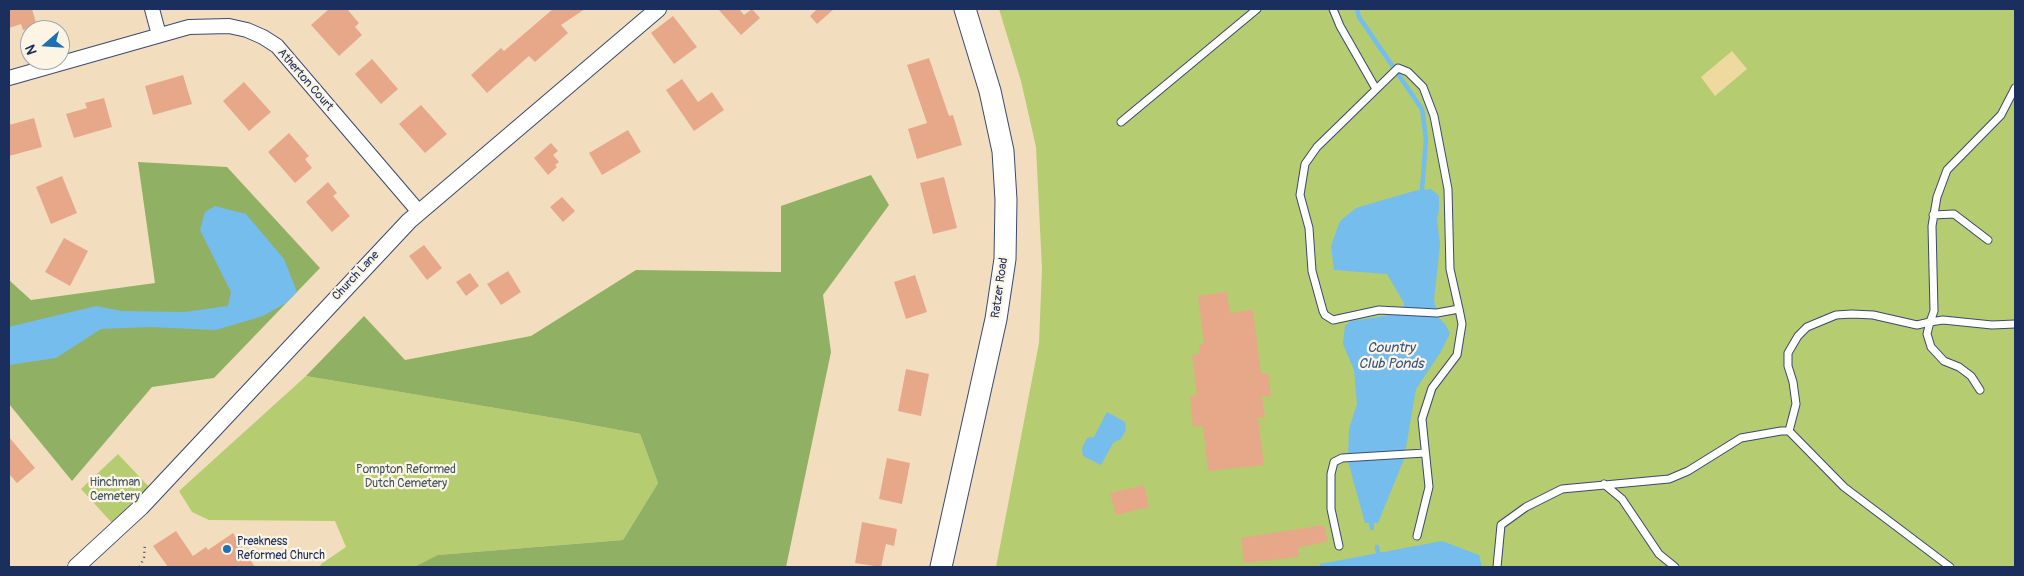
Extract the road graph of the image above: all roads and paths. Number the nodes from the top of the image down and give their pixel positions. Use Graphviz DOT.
graph roads {
  1 [pos="152,9"];
  2 [pos="658,9"];
  3 [pos="964,9"];
  4 [pos="1258,9"];
  5 [pos="1333,9"];
  6 [pos="159,35"];
  7 [pos="9,78"];
  8 [pos="2015,88"];
  9 [pos="1376,90"];
  10 [pos="1121,122"];
  11 [pos="419,212"];
  12 [pos="1933,215"];
  13 [pos="1988,240"];
  14 [pos="1459,309"];
  15 [pos="1930,322"];
  16 [pos="2015,324"];
  17 [pos="1980,390"];
  18 [pos="1789,432"];
  19 [pos="1426,452"];
  20 [pos="1604,484"];
  21 [pos="1417,536"];
  22 [pos="145,543"];
  23 [pos="1338,546"];
  24 [pos="76,567"];
  25 [pos="140,567"];
  26 [pos="941,567"];
  27 [pos="1497,567"];
  28 [pos="1675,567"];
  29 [pos="1950,567"];
  1 -- 6 [label="street"];
  2 -- 11 [label="street, Church Lane"];
  3 -- 26 [label="main road, Ratzer Road"];
  4 -- 10 [label="lane"];
  5 -- 9 [label="lane"];
  6 -- 7 [label="street, Atherton Court"];
  6 -- 11 [label="street, Atherton Court"];
  8 -- 12 [label="lane"];
  9 -- 14 [label="lane"];
  9 -- 14 [label="lane"];
  11 -- 24 [label="street, Church Lane"];
  12 -- 13 [label="lane"];
  12 -- 15 [label="lane"];
  14 -- 19 [label="lane"];
  15 -- 16 [label="lane"];
  15 -- 17 [label="lane"];
  15 -- 18 [label="lane"];
  18 -- 20 [label="lane"];
  18 -- 29 [label="lane"];
  19 -- 21 [label="lane"];
  19 -- 23 [label="lane"];
  20 -- 27 [label="lane"];
  20 -- 28 [label="lane"];
  22 -- 25 [label="path"];
}
